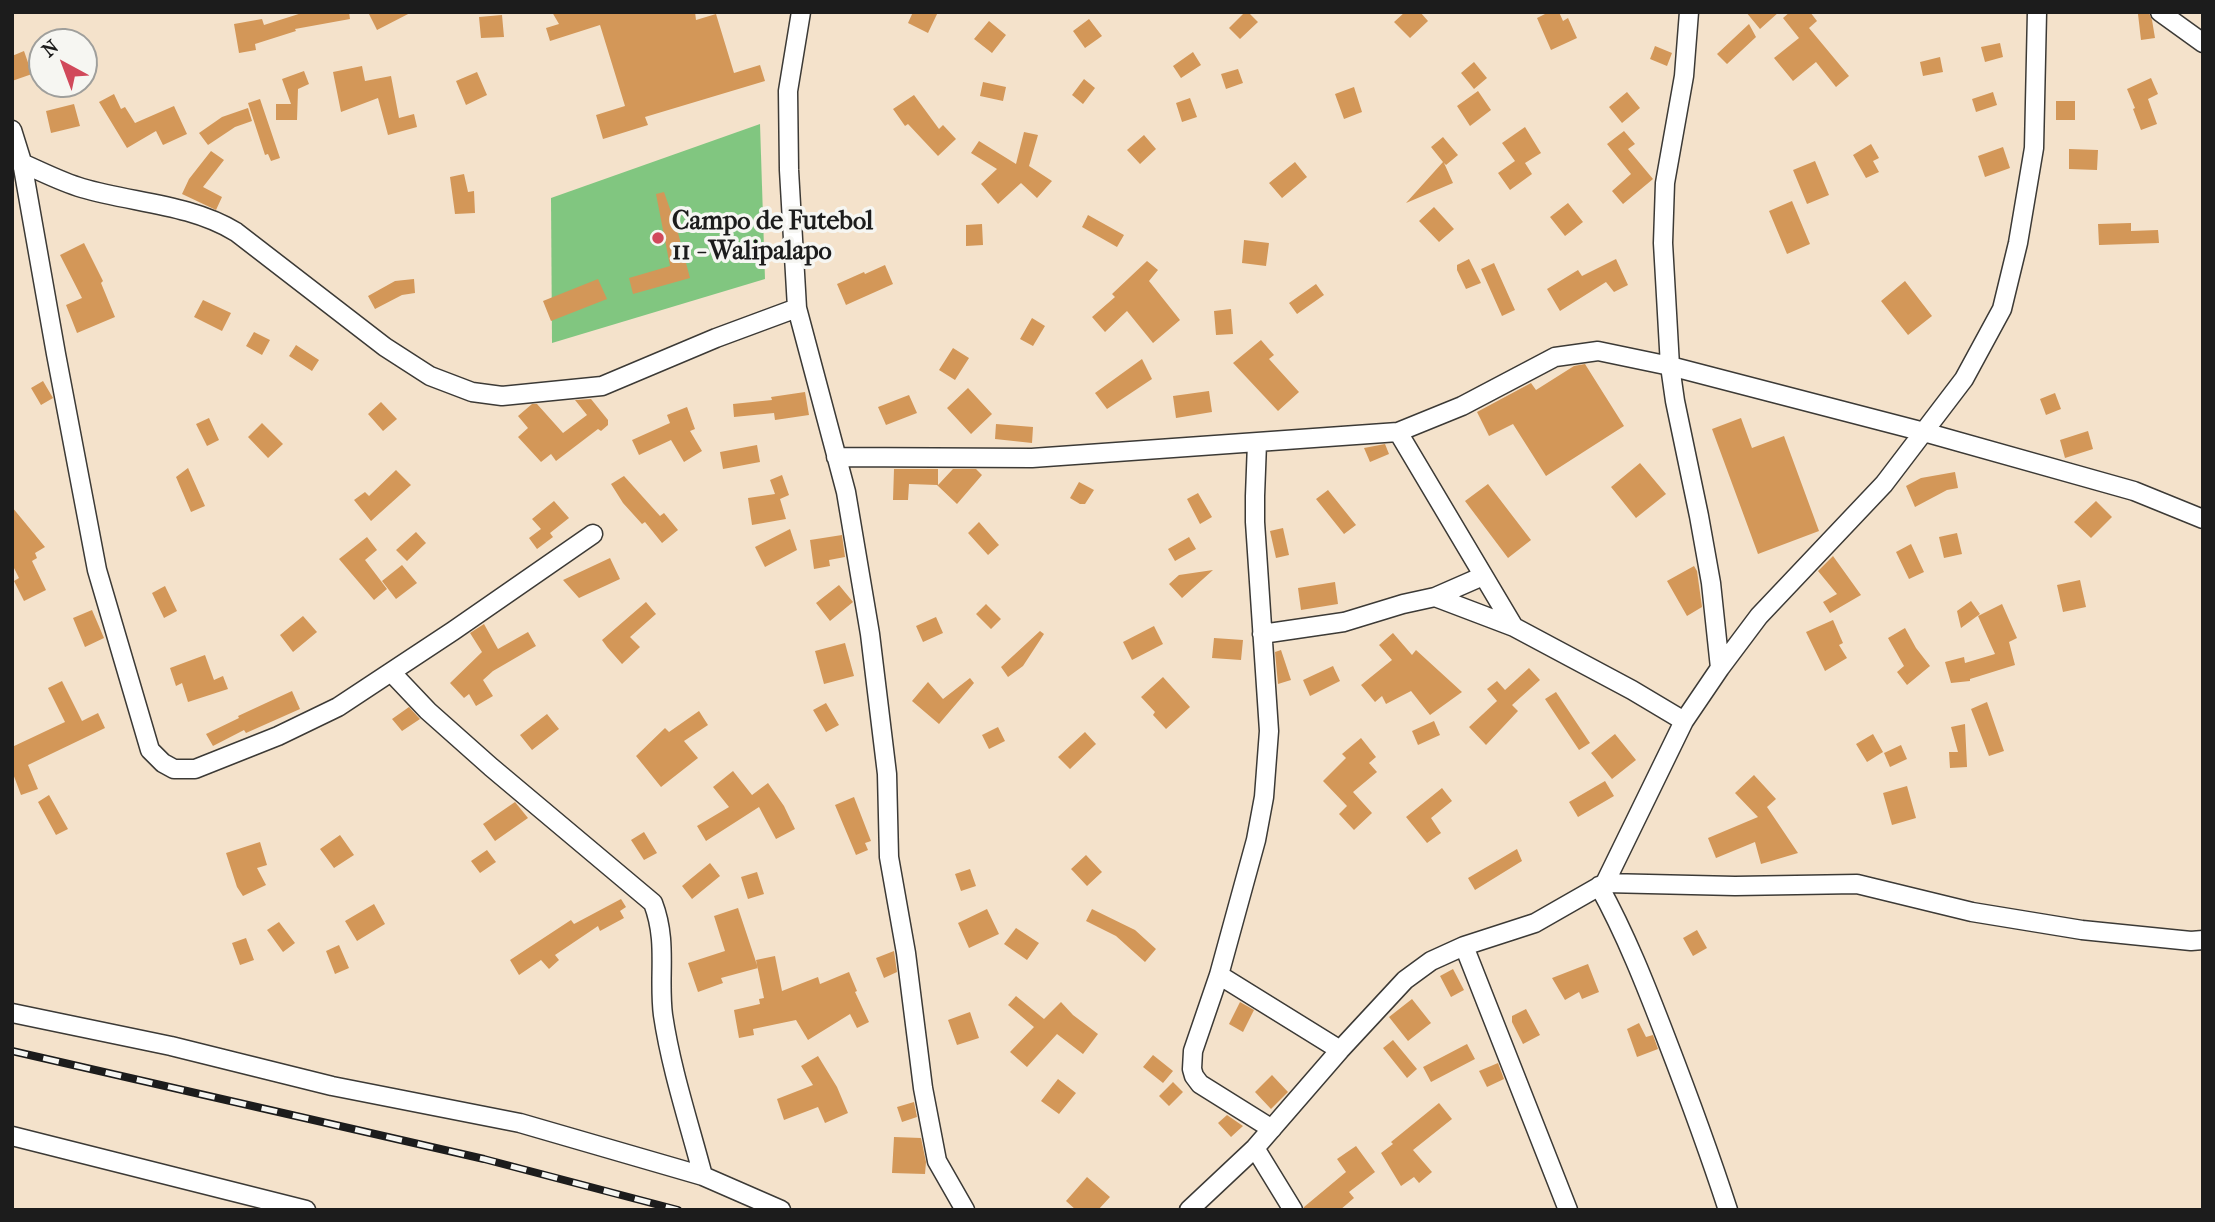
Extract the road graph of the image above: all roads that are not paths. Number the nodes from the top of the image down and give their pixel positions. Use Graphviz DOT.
graph roads {
  1 [pos="801,12"];
  2 [pos="1689,12"];
  3 [pos="2038,12"];
  4 [pos="2160,12"];
  5 [pos="2203,43"];
  6 [pos="12,130"];
  7 [pos="17,160"];
  8 [pos="797,308"];
  9 [pos="1670,366"];
  10 [pos="1398,432"];
  11 [pos="1924,432"];
  12 [pos="1258,443"];
  13 [pos="836,457"];
  14 [pos="2203,519"];
  15 [pos="593,534"];
  16 [pos="1483,576"];
  17 [pos="1435,597"];
  18 [pos="1514,627"];
  19 [pos="1262,634"];
  20 [pos="1720,668"];
  21 [pos="391,672"];
  22 [pos="1684,721"];
  23 [pos="1602,885"];
  24 [pos="2203,940"];
  25 [pos="1464,946"];
  26 [pos="1219,975"];
  27 [pos="12,1013"];
  28 [pos="1340,1049"];
  29 [pos="1272,1129"];
  30 [pos="12,1136"];
  31 [pos="1255,1148"];
  32 [pos="703,1176"];
  33 [pos="306,1210"];
  34 [pos="781,1210"];
  35 [pos="965,1210"];
  36 [pos="1189,1210"];
  37 [pos="1293,1210"];
  38 [pos="1568,1210"];
  39 [pos="1728,1210"];
  1 -- 8 [label="street"];
  2 -- 9 [label="street"];
  3 -- 11 [label="street"];
  4 -- 5 [label="street"];
  6 -- 7 [label="street"];
  7 -- 8 [label="street"];
  7 -- 21 [label="street"];
  8 -- 13 [label="street"];
  9 -- 10 [label="street"];
  9 -- 11 [label="street"];
  9 -- 20 [label="street"];
  10 -- 12 [label="street"];
  10 -- 16 [label="street"];
  11 -- 14 [label="street"];
  11 -- 20 [label="street"];
  12 -- 13 [label="street"];
  12 -- 19 [label="street"];
  13 -- 35 [label="street"];
  15 -- 21 [label="street"];
  16 -- 17 [label="street"];
  16 -- 18 [label="street"];
  17 -- 18 [label="street"];
  17 -- 19 [label="street"];
  18 -- 22 [label="street"];
  19 -- 26 [label="street"];
  20 -- 22 [label="street"];
  21 -- 32 [label="street"];
  22 -- 23 [label="street"];
  23 -- 24 [label="street"];
  23 -- 25 [label="street"];
  23 -- 39 [label="street"];
  25 -- 28 [label="street"];
  25 -- 38 [label="street"];
  26 -- 28 [label="street"];
  26 -- 29 [label="street"];
  27 -- 32 [label="street"];
  28 -- 29 [label="street"];
  29 -- 31 [label="street"];
  30 -- 33 [label="street"];
  31 -- 36 [label="street"];
  31 -- 37 [label="street"];
  32 -- 34 [label="street"];
}
